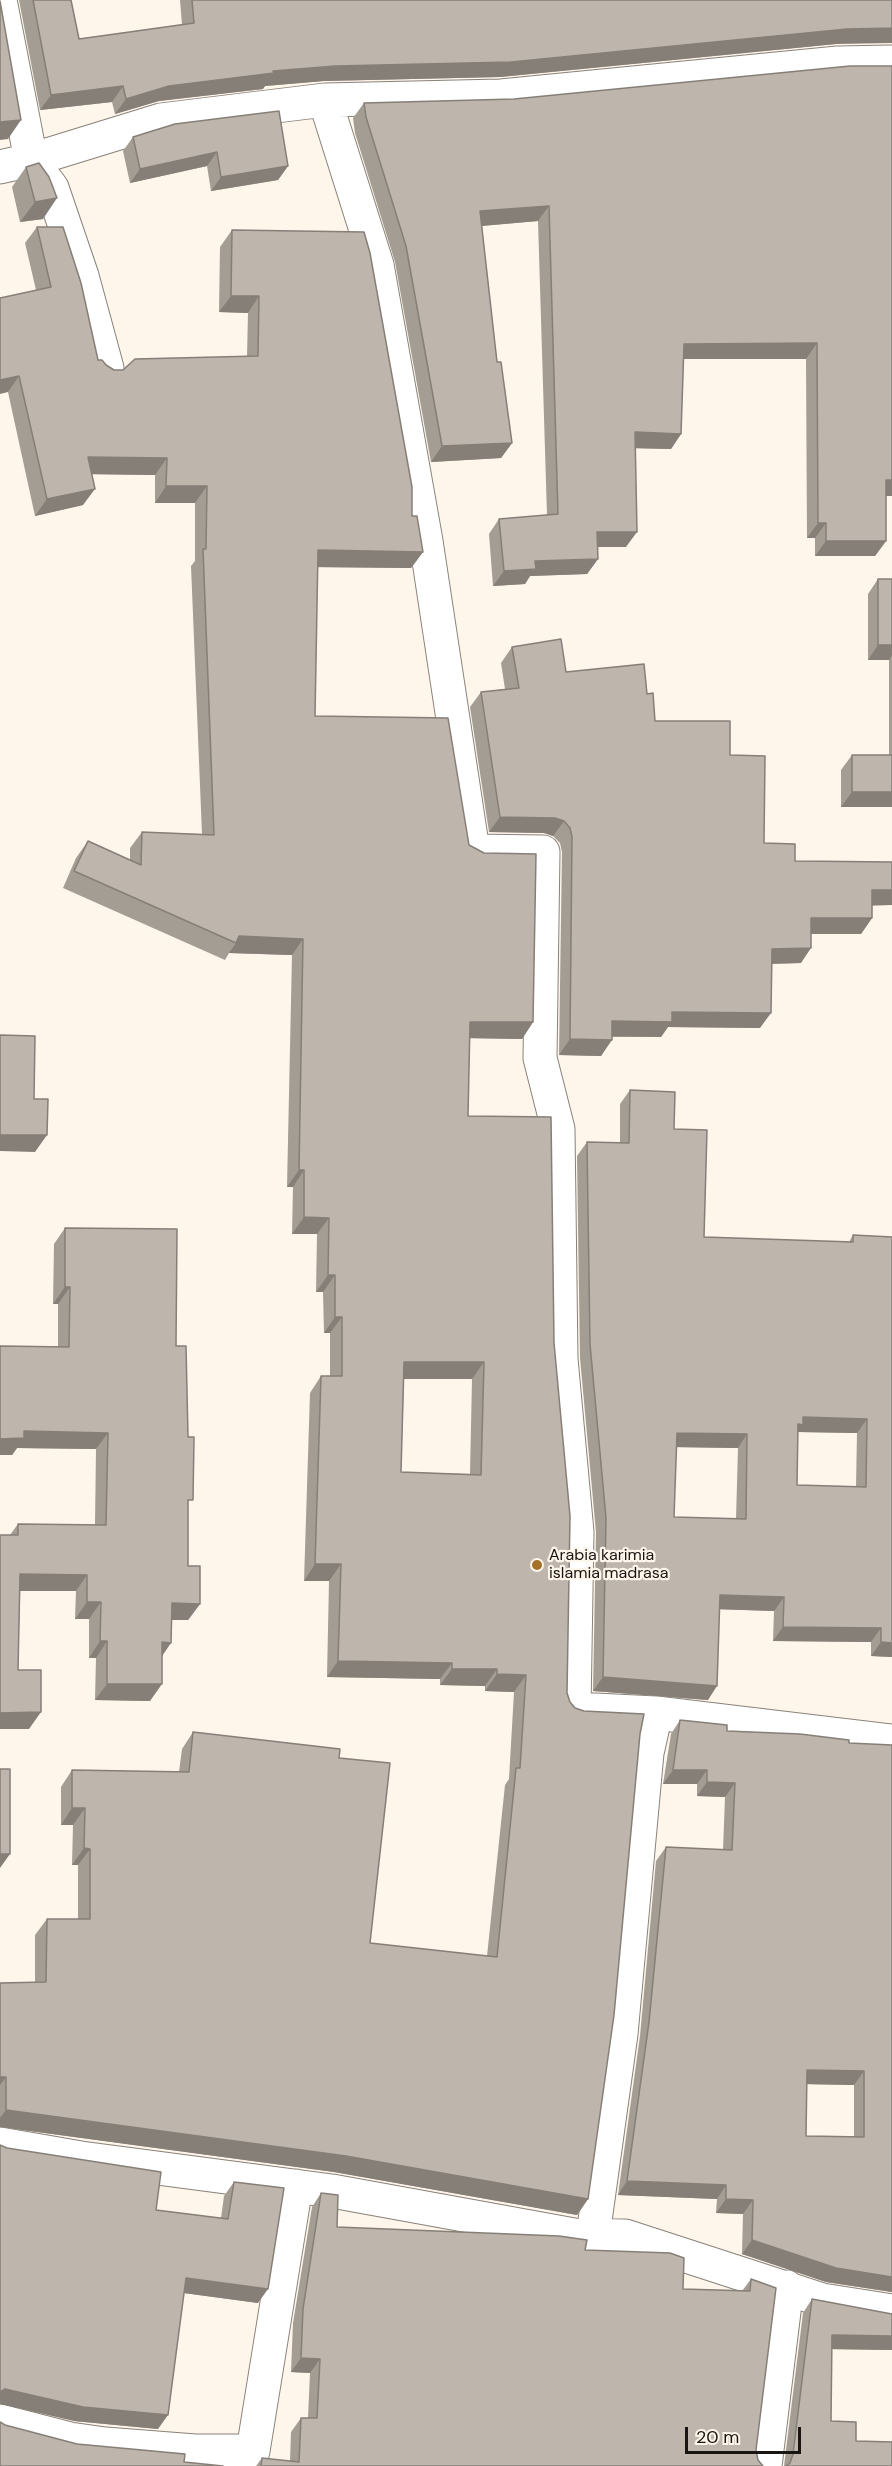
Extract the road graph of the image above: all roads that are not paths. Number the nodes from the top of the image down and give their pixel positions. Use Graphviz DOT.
graph roads {
  1 [pos="0,0"];
  2 [pos="892,62"];
  3 [pos="325,100"];
  4 [pos="15,164"];
  5 [pos="106,368"];
  6 [pos="656,1713"];
  7 [pos="892,1741"];
  8 [pos="0,2144"];
  9 [pos="296,2186"];
  10 [pos="593,2235"];
  11 [pos="787,2287"];
  12 [pos="892,2312"];
  13 [pos="0,2421"];
  14 [pos="765,2466"];
  1 -- 4 [label="street"];
  2 -- 3 [label="street"];
  3 -- 4 [label="street"];
  3 -- 6 [label="street"];
  4 -- 5 [label="street"];
  6 -- 7 [label="street"];
  6 -- 10 [label="street"];
  8 -- 9 [label="street"];
  9 -- 10 [label="street"];
  9 -- 13 [label="street"];
  10 -- 11 [label="street"];
  11 -- 12 [label="street"];
  11 -- 14 [label="street"];
}
